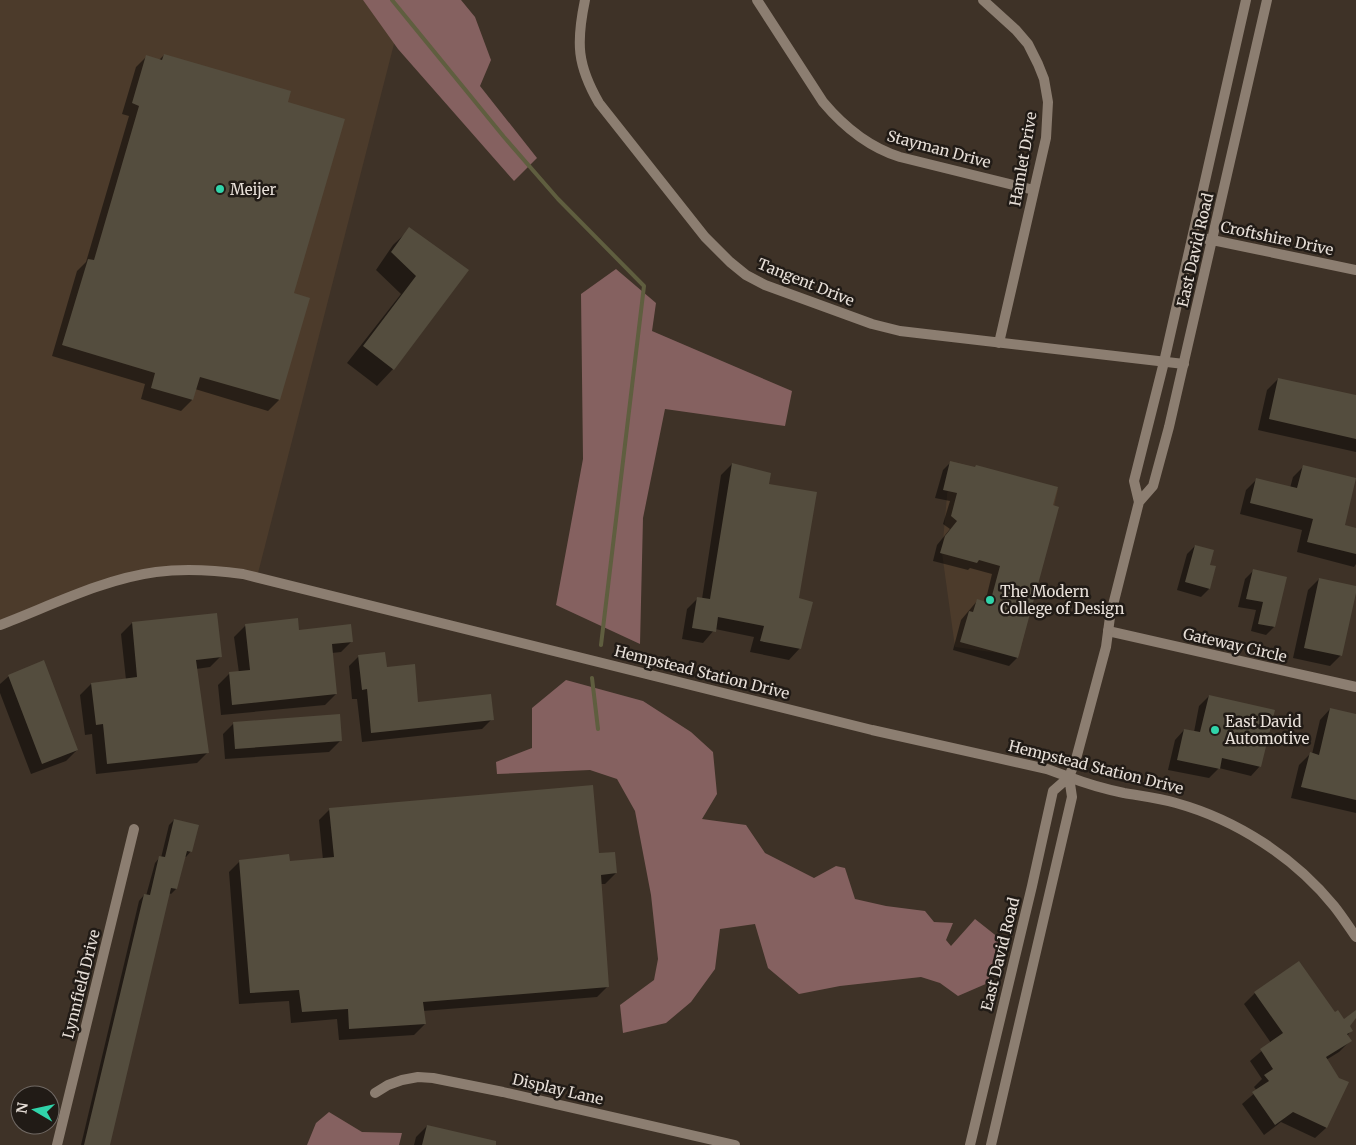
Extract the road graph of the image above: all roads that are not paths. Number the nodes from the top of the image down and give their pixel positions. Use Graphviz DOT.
graph roads {
  1 [pos="585,0"];
  2 [pos="757,0"];
  3 [pos="983,0"];
  4 [pos="1246,0"];
  5 [pos="1267,0"];
  6 [pos="1034,190"];
  7 [pos="1193,236"];
  8 [pos="1212,240"];
  9 [pos="1356,270"];
  10 [pos="999,343"];
  11 [pos="1164,362"];
  12 [pos="1184,364"];
  13 [pos="1139,502"];
  14 [pos="0,625"];
  15 [pos="1108,631"];
  16 [pos="1356,687"];
  17 [pos="1069,777"];
  18 [pos="134,830"];
  19 [pos="1356,937"];
  20 [pos="375,1093"];
  21 [pos="56,1145"];
  22 [pos="735,1145"];
  23 [pos="970,1145"];
  24 [pos="991,1145"];
  1 -- 10 [label="street, Tangent Drive"];
  2 -- 6 [label="street, Stayman Drive"];
  3 -- 6 [label="street, Hamlet Drive"];
  4 -- 7 [label="street, East David Road"];
  5 -- 8 [label="street, East David Road"];
  6 -- 10 [label="street, Hamlet Drive"];
  7 -- 8 [label="street, Croftshire Drive"];
  7 -- 11 [label="street, East David Road"];
  8 -- 9 [label="street, Croftshire Drive"];
  8 -- 12 [label="street, East David Road"];
  10 -- 11 [label="street, Tangent Drive"];
  11 -- 12 [label="street, Tangent Drive"];
  11 -- 13 [label="street, East David Road"];
  12 -- 13 [label="street, East David Road"];
  13 -- 15 [label="street, East David Road"];
  14 -- 17 [label="street, Hempstead Station Drive"];
  15 -- 16 [label="street, Gateway Circle"];
  15 -- 17 [label="street, East David Road"];
  17 -- 19 [label="street, Hempstead Station Drive"];
  17 -- 23 [label="street, East David Road"];
  17 -- 24 [label="street, East David Road"];
  18 -- 21 [label="street, Lynnfield Drive"];
  20 -- 22 [label="street, Display Lane"];
}
